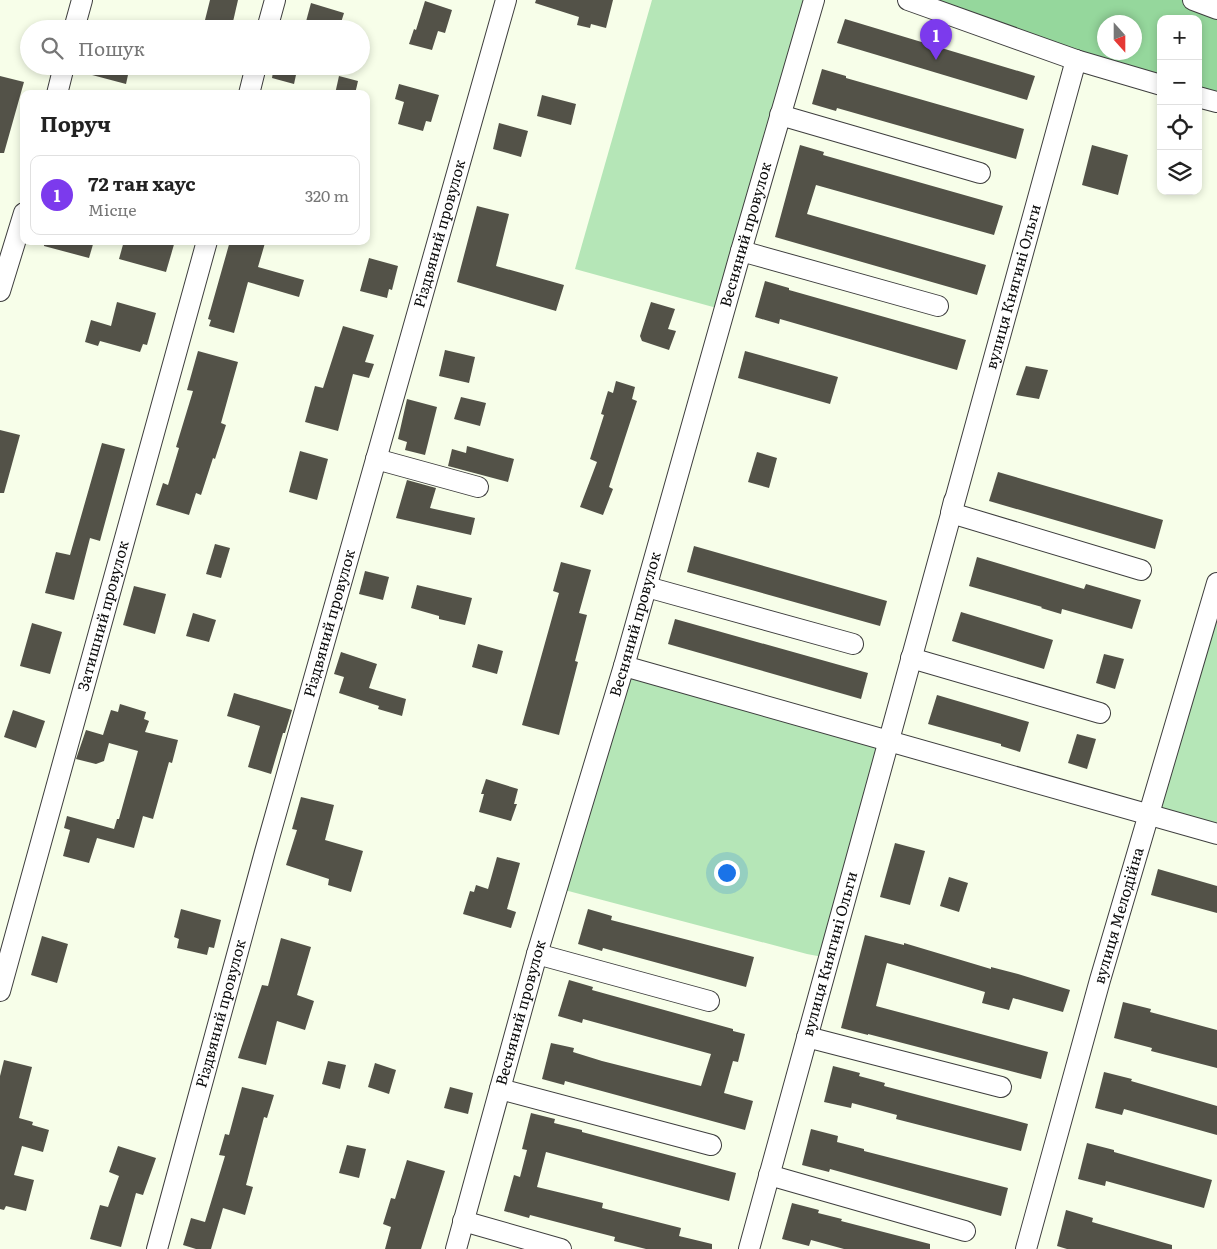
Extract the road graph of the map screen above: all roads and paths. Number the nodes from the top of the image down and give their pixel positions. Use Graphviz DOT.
graph roads {
  1 [pos="82,0"];
  2 [pos="275,0"];
  3 [pos="506,0"];
  4 [pos="814,0"];
  5 [pos="908,0"];
  6 [pos="1193,0"];
  7 [pos="1217,9"];
  8 [pos="76,20"];
  9 [pos="269,20"];
  10 [pos="1076,60"];
  11 [pos="62,75"];
  12 [pos="253,75"];
  13 [pos="1157,84"];
  14 [pos="58,90"];
  15 [pos="249,90"];
  16 [pos="1202,97"];
  17 [pos="1217,102"];
  18 [pos="780,115"];
  19 [pos="980,173"];
  20 [pos="20,226"];
  21 [pos="206,245"];
  22 [pos="741,251"];
  23 [pos="0,291"];
  24 [pos="938,306"];
  25 [pos="376,459"];
  26 [pos="478,486"];
  27 [pos="951,513"];
  28 [pos="1141,570"];
  29 [pos="1217,583"];
  30 [pos="647,587"];
  31 [pos="853,644"];
  32 [pos="911,658"];
  33 [pos="624,666"];
  34 [pos="1100,713"];
  35 [pos="888,740"];
  36 [pos="1149,813"];
  37 [pos="1217,834"];
  38 [pos="538,954"];
  39 [pos="0,991"];
  40 [pos="709,1001"];
  41 [pos="807,1037"];
  42 [pos="1001,1087"];
  43 [pos="500,1088"];
  44 [pos="711,1145"];
  45 [pos="769,1175"];
  46 [pos="463,1221"];
  47 [pos="965,1231"];
  48 [pos="157,1249"];
  49 [pos="456,1249"];
  50 [pos="561,1249"];
  51 [pos="749,1249"];
  52 [pos="1026,1249"];
  1 -- 8 [label="street"];
  2 -- 9 [label="street"];
  3 -- 25 [label="street, Різдвяний провулок"];
  4 -- 18 [label="street, Весняний провулок"];
  5 -- 10 [label="street"];
  6 -- 7 [label="street"];
  10 -- 13 [label="street"];
  10 -- 27 [label="street, вулиця Княгині Ольги"];
  11 -- 14 [label="street"];
  12 -- 15 [label="street"];
  16 -- 17 [label="street"];
  18 -- 19 [label="street"];
  18 -- 22 [label="street, Весняний провулок"];
  20 -- 23 [label="street"];
  21 -- 39 [label="street, Затишний провулок"];
  22 -- 24 [label="street"];
  22 -- 30 [label="street, Весняний провулок"];
  25 -- 26 [label="street"];
  25 -- 48 [label="street, Різдвяний провулок"];
  27 -- 28 [label="street"];
  27 -- 32 [label="street, вулиця Княгині Ольги"];
  29 -- 36 [label="street, вулиця Мелодійна"];
  30 -- 31 [label="street"];
  30 -- 33 [label="street, Весняний провулок"];
  32 -- 34 [label="street"];
  32 -- 35 [label="street, вулиця Княгині Ольги"];
  33 -- 35 [label="street"];
  33 -- 38 [label="street, Весняний провулок"];
  35 -- 36 [label="street"];
  35 -- 41 [label="street, вулиця Княгині Ольги"];
  36 -- 37 [label="street"];
  36 -- 52 [label="street, вулиця Мелодійна"];
  38 -- 40 [label="street"];
  38 -- 43 [label="street, Весняний провулок"];
  41 -- 42 [label="street"];
  41 -- 45 [label="street, вулиця Княгині Ольги"];
  43 -- 44 [label="street"];
  43 -- 46 [label="street, Весняний провулок"];
  45 -- 47 [label="street"];
  45 -- 51 [label="street, вулиця Княгині Ольги"];
  46 -- 49 [label="street, Весняний провулок"];
  46 -- 50 [label="street"];
}
